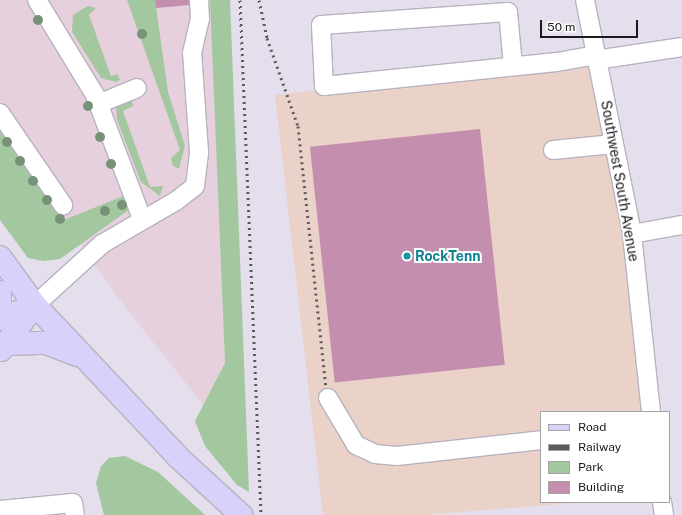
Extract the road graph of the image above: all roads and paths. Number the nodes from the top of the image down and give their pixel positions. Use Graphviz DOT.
graph roads {
  1 [pos="38,0"];
  2 [pos="199,0"];
  3 [pos="585,0"];
  4 [pos="682,47"];
  5 [pos="596,58"];
  6 [pos="513,66"];
  7 [pos="137,88"];
  8 [pos="98,104"];
  9 [pos="0,113"];
  10 [pos="614,144"];
  11 [pos="552,150"];
  12 [pos="63,206"];
  13 [pos="142,219"];
  14 [pos="682,225"];
  15 [pos="632,234"];
  16 [pos="0,257"];
  17 [pos="0,292"];
  18 [pos="0,301"];
  19 [pos="35,305"];
  20 [pos="0,319"];
  21 [pos="4,348"];
  22 [pos="85,358"];
  23 [pos="328,398"];
  24 [pos="651,411"];
  25 [pos="540,440"];
  26 [pos="662,503"];
  27 [pos="0,510"];
  28 [pos="75,515"];
  29 [pos="241,515"];
  30 [pos="664,515"];
  1 -- 8 [label="street"];
  2 -- 13 [label="street"];
  3 -- 5 [label="street, Southwest South Avenue"];
  4 -- 5 [label="street"];
  5 -- 6 [label="street"];
  5 -- 10 [label="street, Southwest South Avenue"];
  6 -- 6 [label="street"];
  7 -- 8 [label="street"];
  8 -- 13 [label="street"];
  9 -- 12 [label="street"];
  10 -- 11 [label="street"];
  10 -- 15 [label="street, Southwest South Avenue"];
  13 -- 19 [label="street"];
  14 -- 15 [label="street"];
  15 -- 24 [label="street, Southwest South Avenue"];
  16 -- 19 [label="main road"];
  17 -- 18 [label="main road"];
  19 -- 20 [label="main road"];
  19 -- 21 [label="main road"];
  19 -- 22 [label="main road"];
  21 -- 22 [label="main road"];
  22 -- 29 [label="main road"];
  23 -- 25 [label="street"];
  26 -- 30 [label="street"];
  27 -- 28 [label="street"];
}
